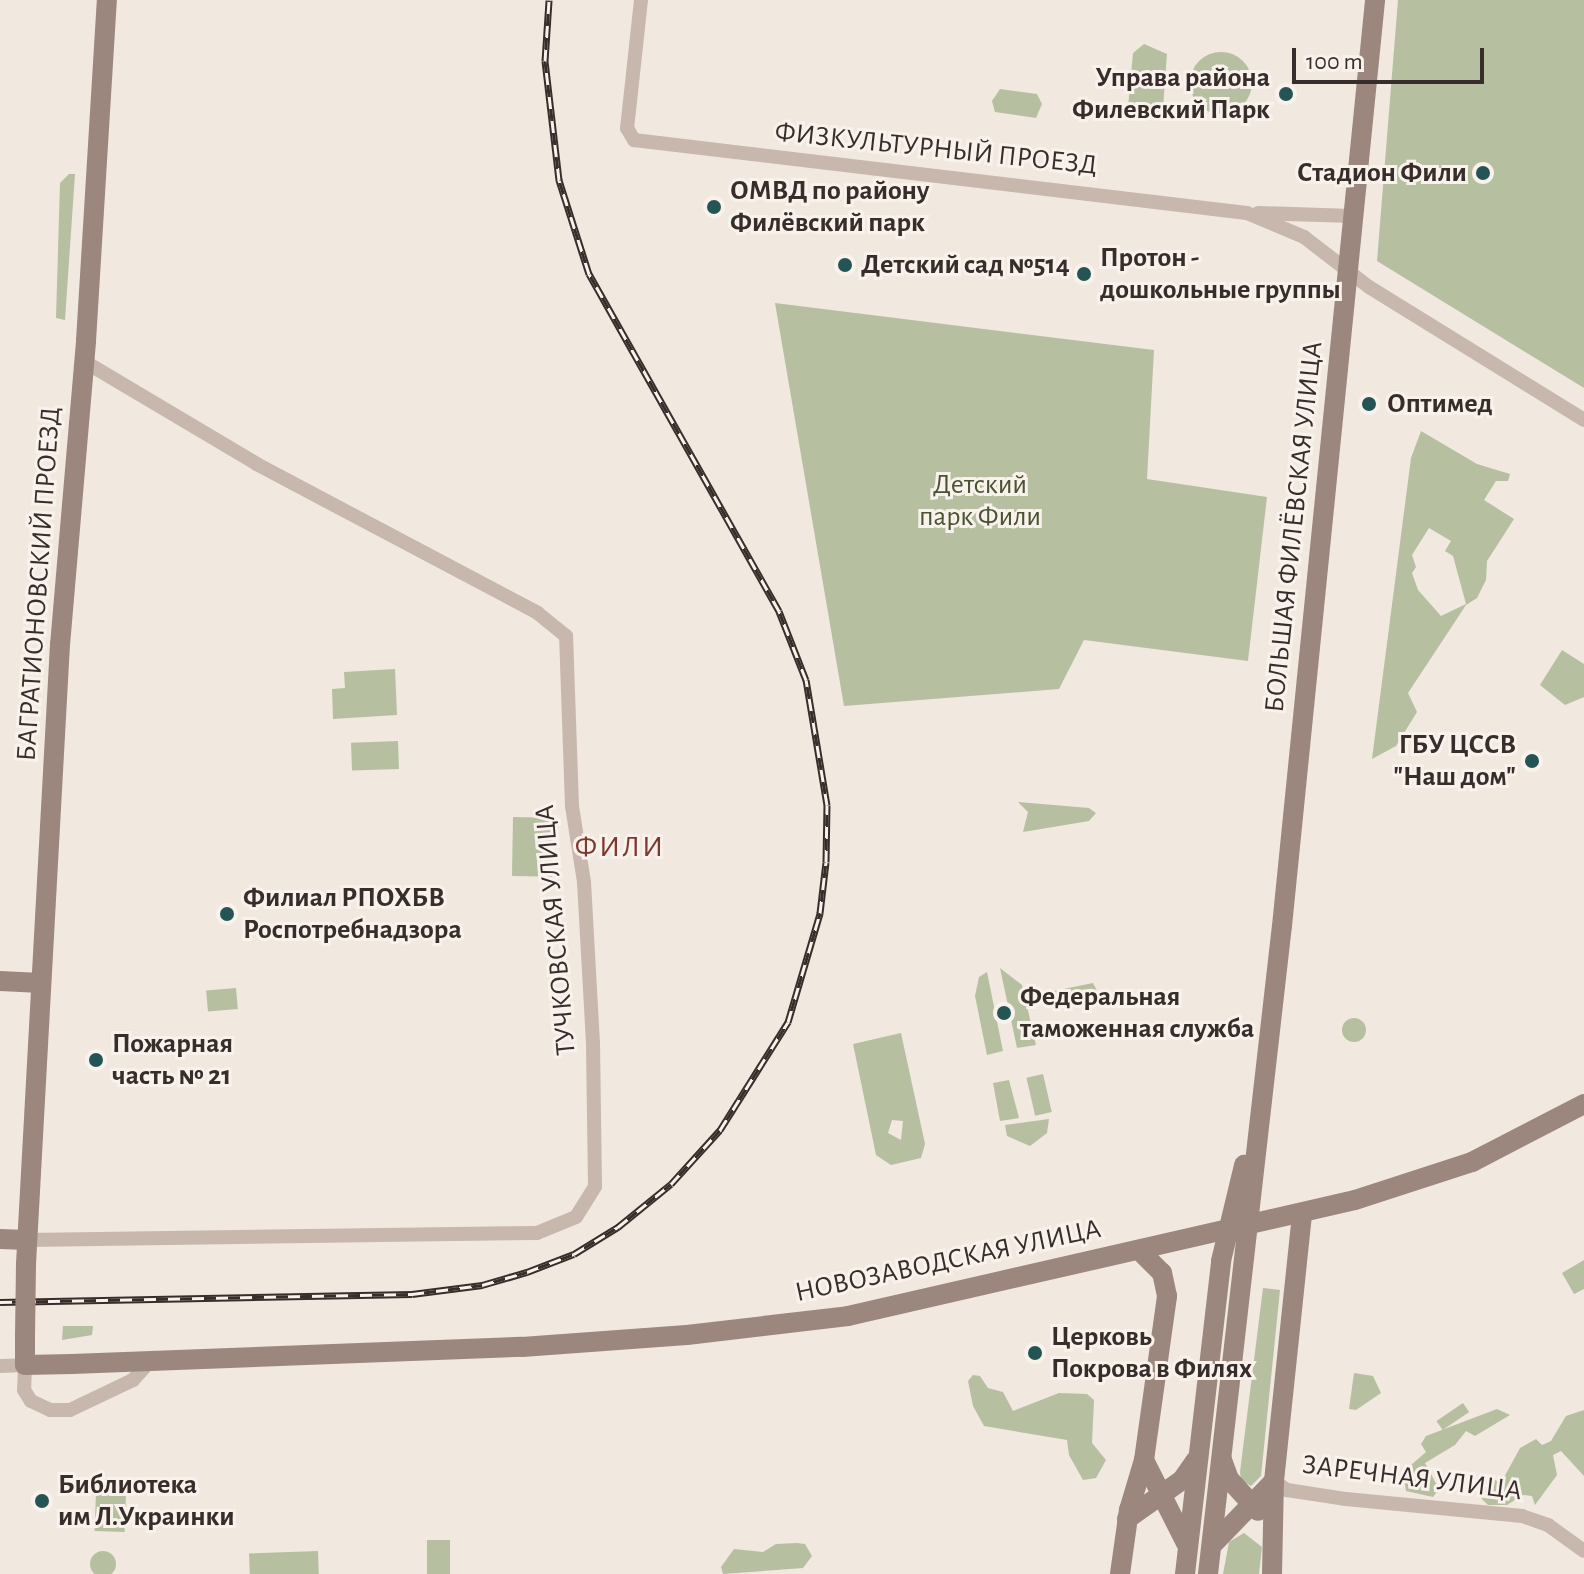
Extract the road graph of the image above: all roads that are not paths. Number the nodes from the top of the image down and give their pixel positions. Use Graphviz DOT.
graph roads {
  1 [pos="107,0"];
  2 [pos="641,0"];
  3 [pos="1375,0"];
  4 [pos="1247,213"];
  5 [pos="1353,216"];
  6 [pos="1347,270"];
  7 [pos="85,362"];
  8 [pos="1584,420"];
  9 [pos="0,981"];
  10 [pos="41,983"];
  11 [pos="1584,1104"];
  12 [pos="1302,1215"];
  13 [pos="1239,1229"];
  14 [pos="0,1239"];
  15 [pos="27,1240"];
  16 [pos="1139,1250"];
  17 [pos="154,1357"];
  18 [pos="25,1365"];
  19 [pos="0,1366"];
  20 [pos="1199,1453"];
  21 [pos="1222,1456"];
  22 [pos="1144,1460"];
  23 [pos="1274,1481"];
  24 [pos="1162,1494"];
  25 [pos="1250,1502"];
  26 [pos="1226,1525"];
  27 [pos="1180,1526"];
  28 [pos="1126,1529"];
  29 [pos="1274,1540"];
  30 [pos="1187,1551"];
  31 [pos="1584,1551"];
  32 [pos="1209,1564"];
  33 [pos="1120,1574"];
  34 [pos="1185,1574"];
  35 [pos="1272,1574"];
  1 -- 7 [label="street, БАГРАТИОНОВСКИЙ ПРОЕЗД"];
  2 -- 4 [label="street, ФИЗКУЛЬТУРНЫЙ ПРОЕЗД"];
  3 -- 5 [label="street, БОЛЬШАЯ ФИЛЁВСКАЯ УЛИЦА"];
  4 -- 5 [label="street, ФИЗКУЛЬТУРНЫЙ ПРОЕЗД"];
  4 -- 6 [label="street, ФИЗКУЛЬТУРНЫЙ ПРОЕЗД"];
  5 -- 6 [label="street, БОЛЬШАЯ ФИЛЁВСКАЯ УЛИЦА"];
  6 -- 8 [label="street, ФИЗКУЛЬТУРНЫЙ ПРОЕЗД"];
  6 -- 13 [label="street, БОЛЬШАЯ ФИЛЁВСКАЯ УЛИЦА"];
  7 -- 10 [label="street, БАГРАТИОНОВСКИЙ ПРОЕЗД"];
  7 -- 15 [label="street, ТУЧКОВСКАЯ УЛИЦА"];
  9 -- 10 [label="street"];
  10 -- 15 [label="street, БАГРАТИОНОВСКИЙ ПРОЕЗД"];
  11 -- 12 [label="street, НОВОЗАВОДСКАЯ УЛИЦА"];
  12 -- 13 [label="street, НОВОЗАВОДСКАЯ УЛИЦА"];
  12 -- 23 [label="street"];
  13 -- 16 [label="street, НОВОЗАВОДСКАЯ УЛИЦА"];
  13 -- 20 [label="street, БОЛЬШАЯ ФИЛЁВСКАЯ УЛИЦА"];
  13 -- 21 [label="street, БОЛЬШАЯ ФИЛЁВСКАЯ УЛИЦА"];
  14 -- 15 [label="street"];
  15 -- 18 [label="street, БАГРАТИОНОВСКИЙ ПРОЕЗД, bridge"];
  16 -- 17 [label="street, НОВОЗАВОДСКАЯ УЛИЦА"];
  16 -- 22 [label="street"];
  17 -- 18 [label="street, НОВОЗАВОДСКАЯ УЛИЦА"];
  17 -- 18 [label="street"];
  18 -- 19 [label="street, НОВОЗАВОДСКАЯ УЛИЦА"];
  20 -- 24 [label="street"];
  20 -- 30 [label="street, БОЛЬШАЯ ФИЛЁВСКАЯ УЛИЦА"];
  21 -- 25 [label="street"];
  21 -- 32 [label="street, БОЛЬШАЯ ФИЛЁВСКАЯ УЛИЦА"];
  22 -- 24 [label="street"];
  22 -- 28 [label="street"];
  23 -- 25 [label="street"];
  23 -- 29 [label="street"];
  23 -- 31 [label="street, ЗАРЕЧНАЯ УЛИЦА"];
  24 -- 27 [label="street"];
  24 -- 28 [label="street"];
  25 -- 26 [label="street"];
  25 -- 29 [label="street"];
  26 -- 29 [label="street"];
  26 -- 32 [label="street"];
  27 -- 28 [label="street"];
  27 -- 30 [label="street"];
  28 -- 33 [label="street"];
  29 -- 35 [label="street"];
  30 -- 34 [label="street, БОЛЬШАЯ ФИЛЁВСКАЯ УЛИЦА"];
}
